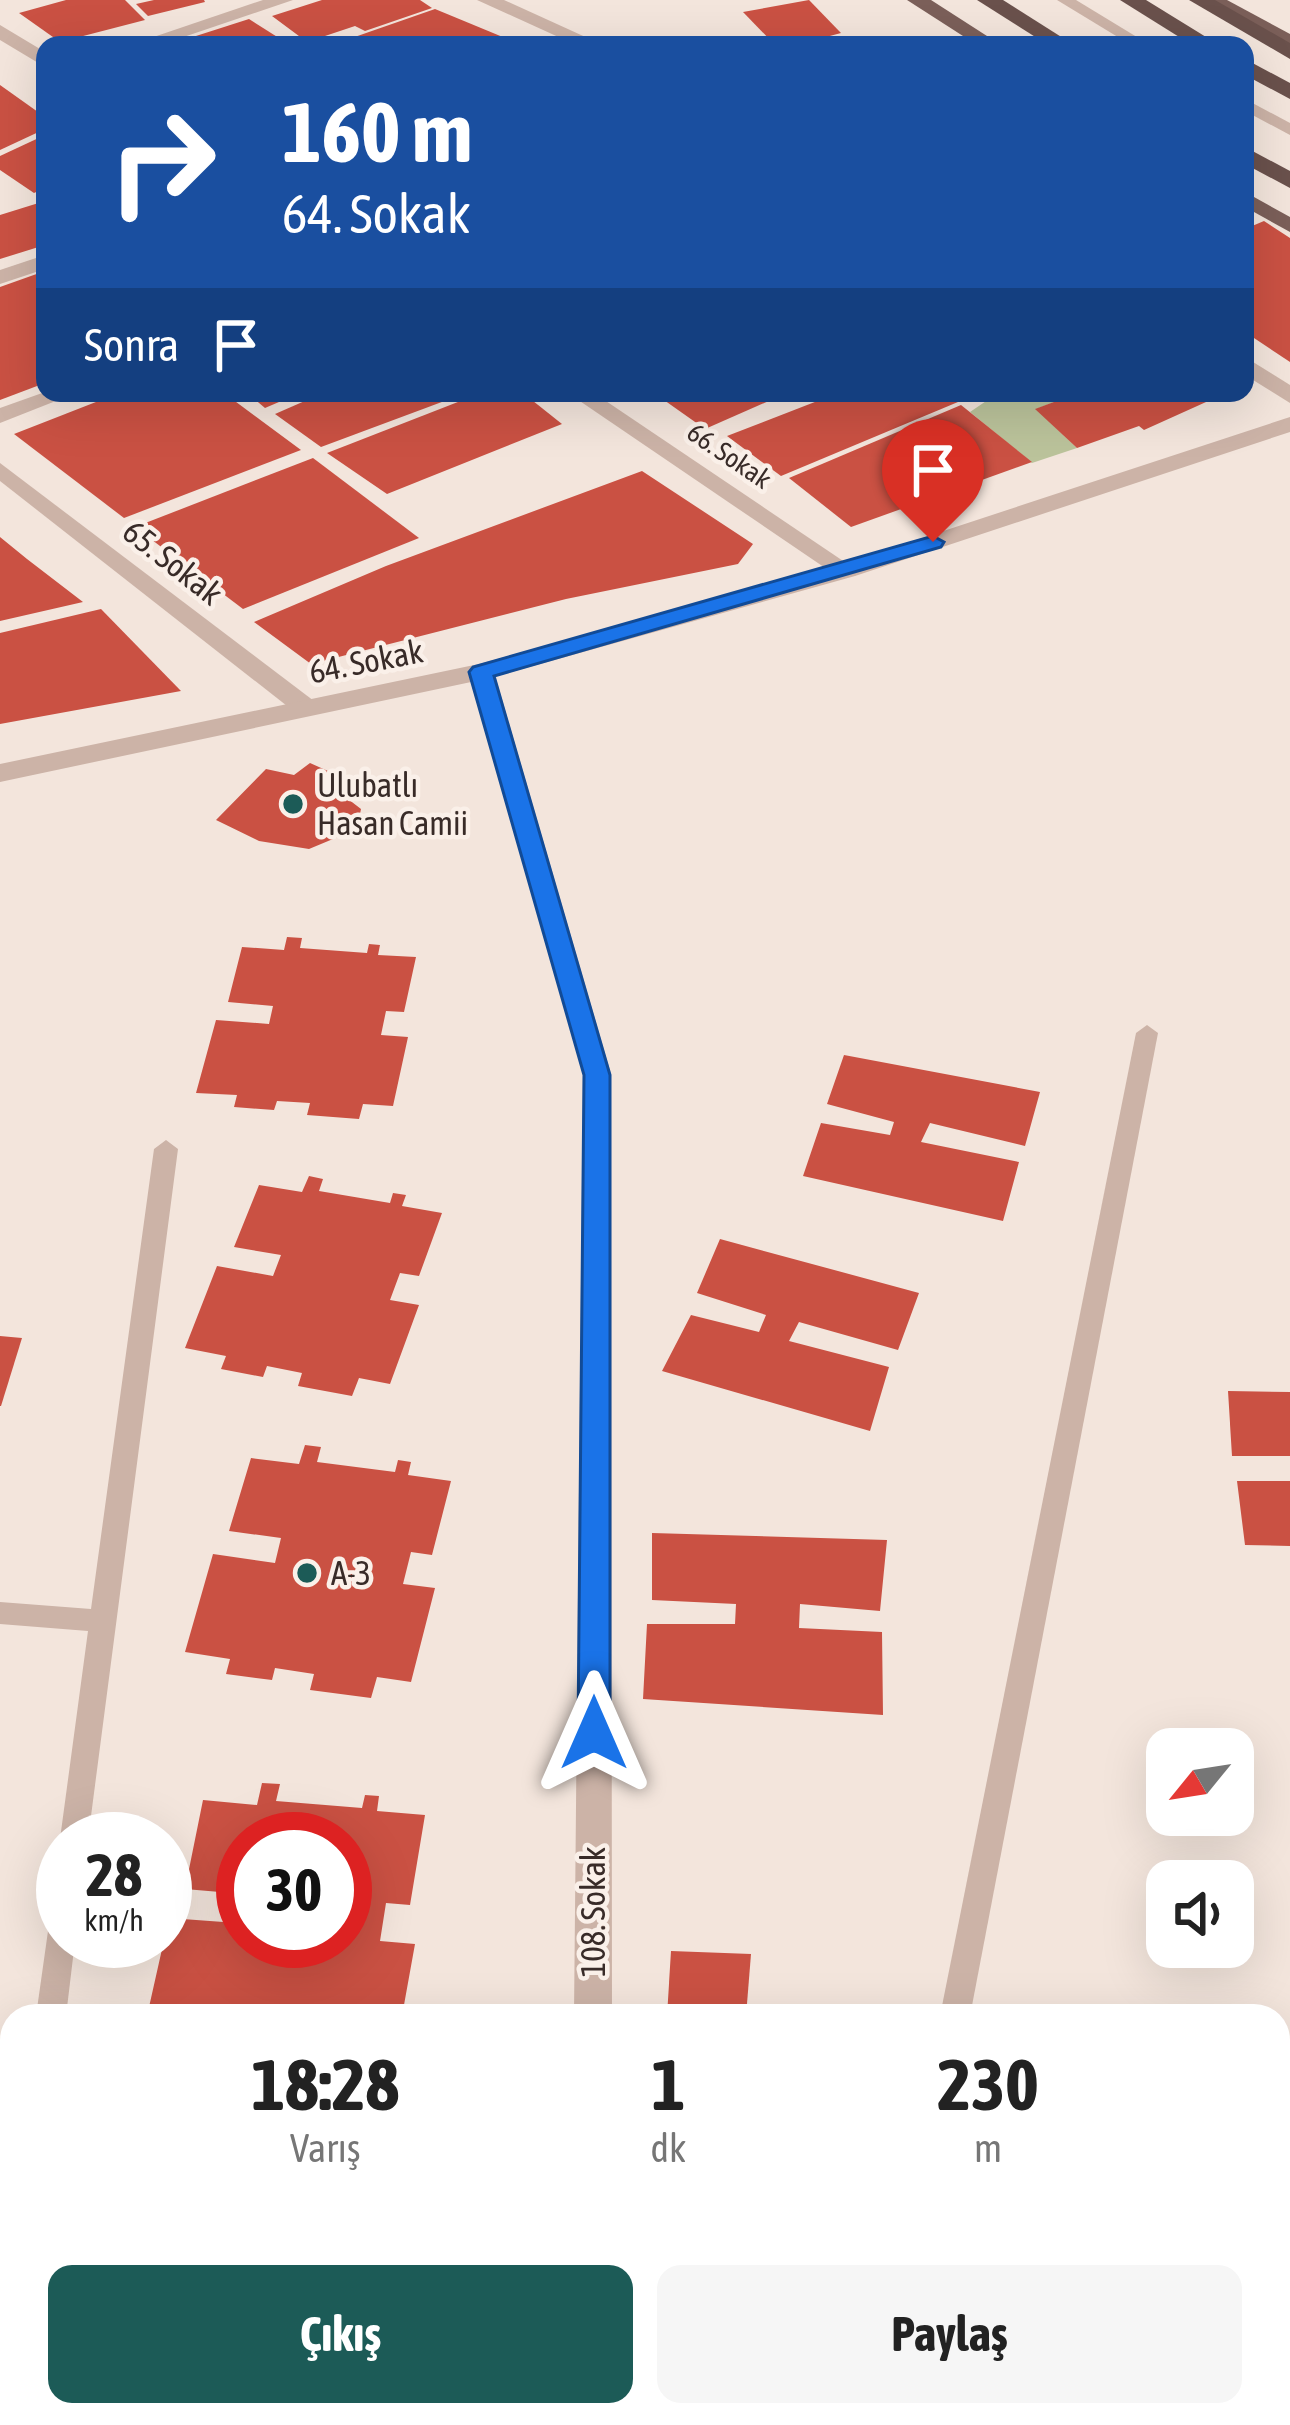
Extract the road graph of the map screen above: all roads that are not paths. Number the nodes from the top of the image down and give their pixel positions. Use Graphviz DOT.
graph roads {
  1 [pos="283,0"];
  2 [pos="487,0"];
  3 [pos="917,0"];
  4 [pos="988,0"];
  5 [pos="1065,0"];
  6 [pos="1130,0"];
  7 [pos="1200,0"];
  8 [pos="1212,0"];
  9 [pos="0,31"];
  10 [pos="169,36"];
  11 [pos="571,36"];
  12 [pos="973,36"];
  13 [pos="1048,36"];
  14 [pos="1127,36"];
  15 [pos="1192,36"];
  16 [pos="1290,42"];
  17 [pos="1290,52"];
  18 [pos="36,55"];
  19 [pos="1254,71"];
  20 [pos="1290,92"];
  21 [pos="1254,109"];
  22 [pos="1290,130"];
  23 [pos="1254,159"];
  24 [pos="1290,181"];
  25 [pos="1254,204"];
  26 [pos="1290,226"];
  27 [pos="36,265"];
  28 [pos="0,277"];
  29 [pos="1254,370"];
  30 [pos="1290,396"];
  31 [pos="40,402"];
  32 [pos="592,402"];
  33 [pos="0,416"];
  34 [pos="1290,424"];
  35 [pos="0,470"];
  36 [pos="846,571"];
  37 [pos="481,672"];
  38 [pos="305,706"];
  39 [pos="0,773"];
  40 [pos="1148,1033"];
  41 [pos="166,1148"];
  42 [pos="0,1613"];
  43 [pos="104,1621"];
  44 [pos="78,1812"];
  45 [pos="57,1968"];
  46 [pos="53,2004"];
  47 [pos="593,2004"];
  48 [pos="958,2004"];
  1 -- 10 [label="street"];
  2 -- 11 [label="street"];
  3 -- 12 [label="main road"];
  4 -- 13 [label="highway"];
  5 -- 14 [label="lane"];
  6 -- 15 [label="highway"];
  7 -- 17 [label="highway"];
  8 -- 16 [label="main road"];
  9 -- 18 [label="street"];
  19 -- 20 [label="highway"];
  21 -- 22 [label="lane"];
  23 -- 24 [label="highway"];
  25 -- 26 [label="main road"];
  27 -- 28 [label="street"];
  29 -- 30 [label="street"];
  31 -- 33 [label="street"];
  32 -- 36 [label="street, 66. Sokak"];
  34 -- 36 [label="street, 64. Sokak"];
  35 -- 38 [label="street, 65. Sokak"];
  36 -- 37 [label="street, 64. Sokak"];
  37 -- 38 [label="street, 64. Sokak"];
  37 -- 47 [label="street, 108. Sokak"];
  38 -- 39 [label="street, 64. Sokak"];
  40 -- 48 [label="lane"];
  41 -- 43 [label="lane"];
  42 -- 43 [label="lane"];
  43 -- 44 [label="lane"];
  45 -- 46 [label="lane"];
}
